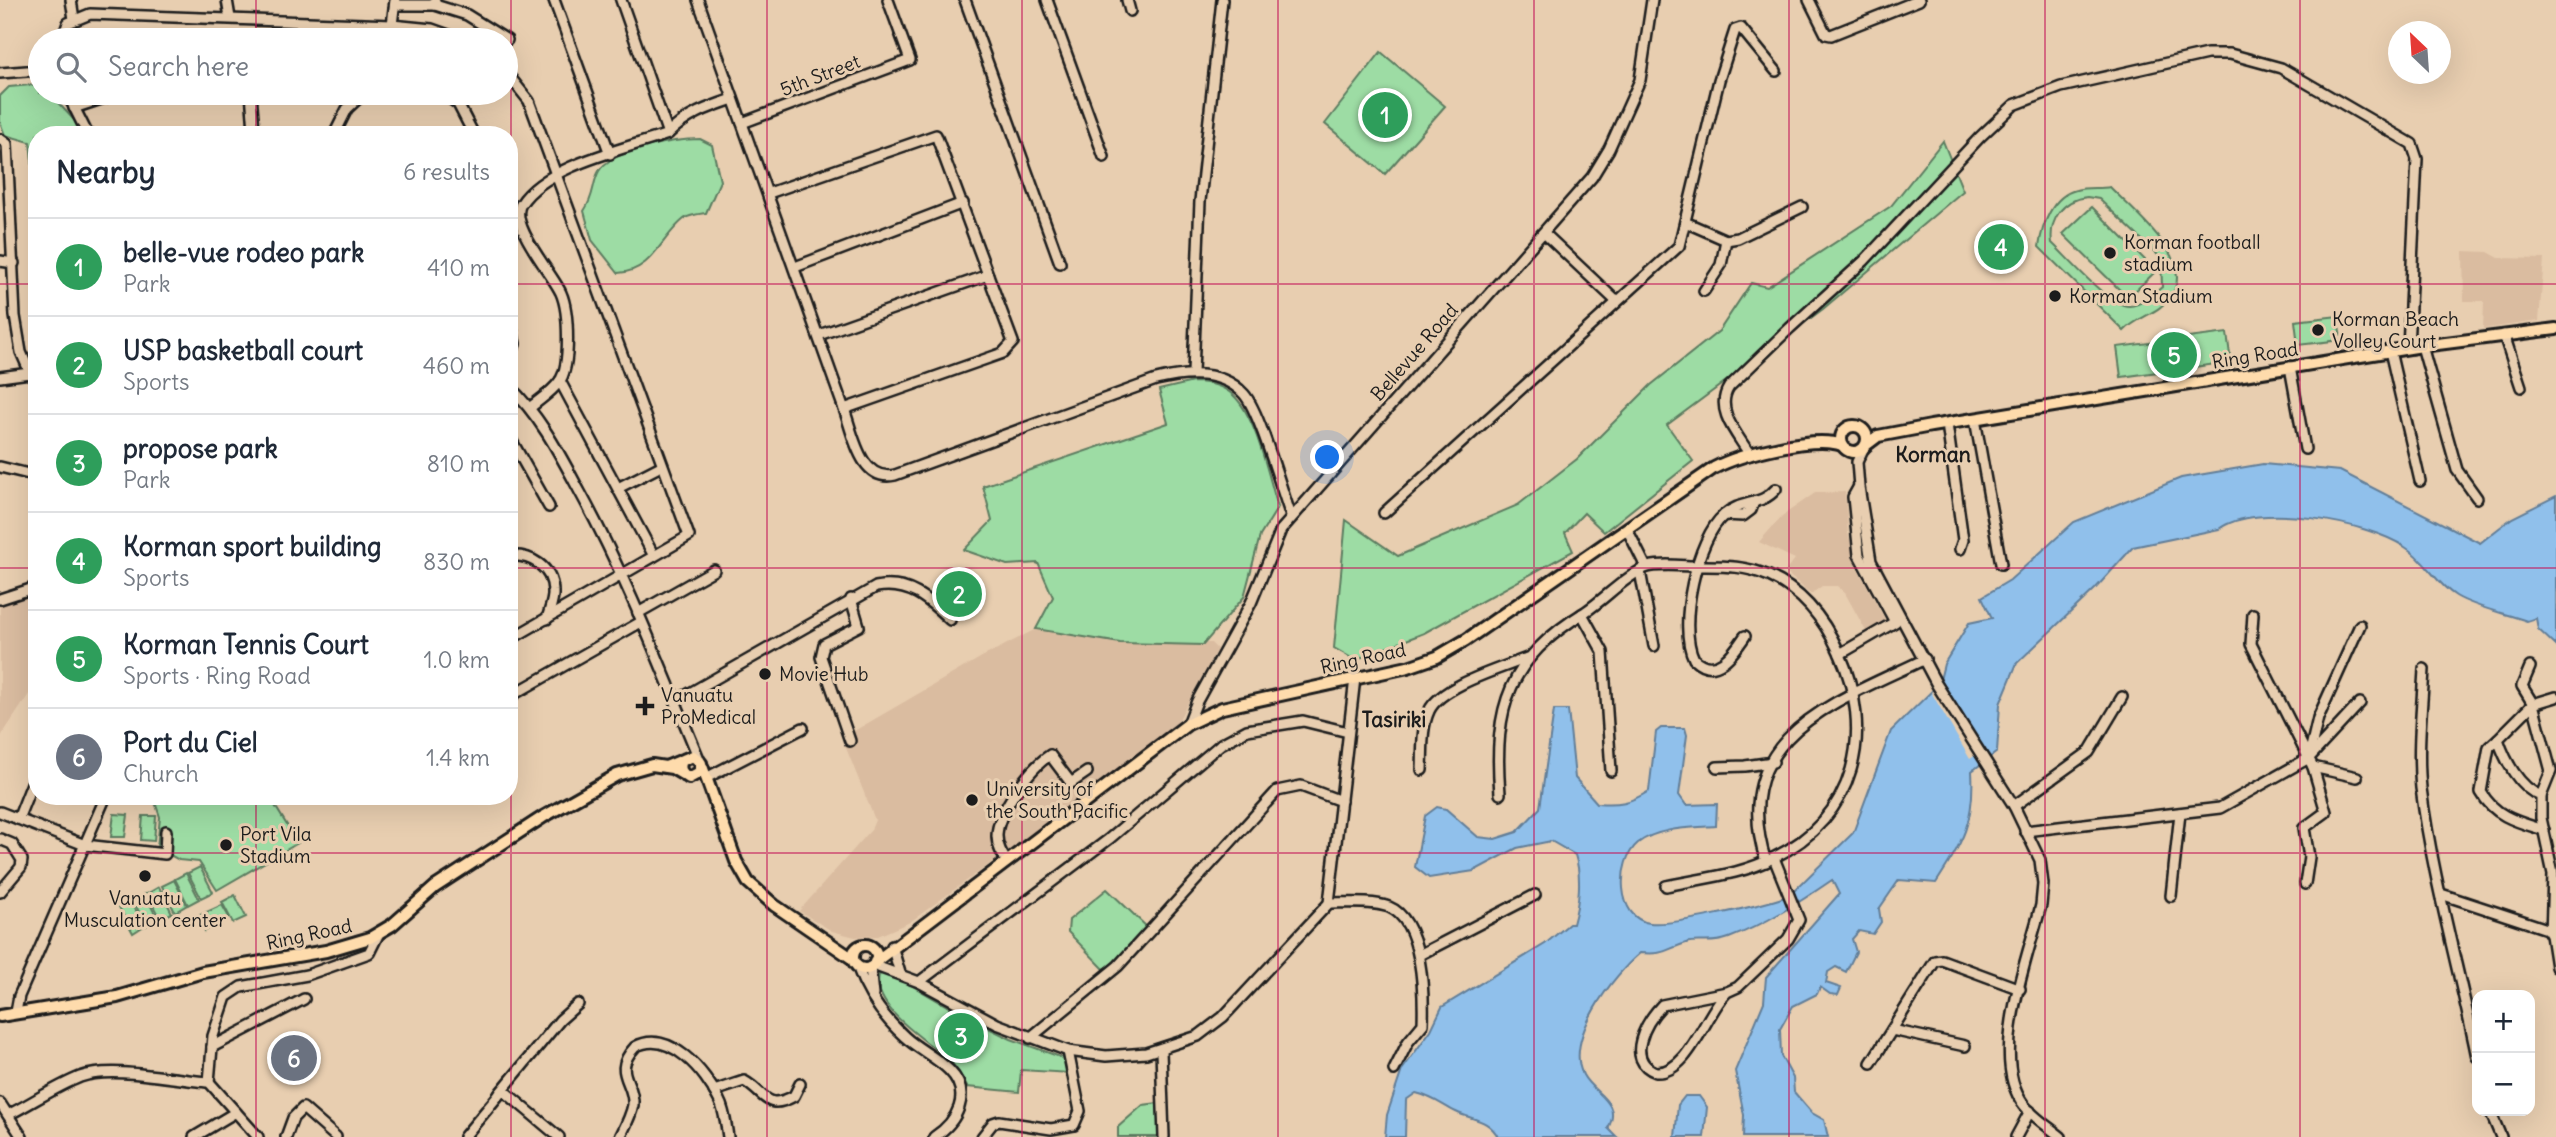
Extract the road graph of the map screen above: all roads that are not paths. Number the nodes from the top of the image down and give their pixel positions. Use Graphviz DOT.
graph roads {
  1 [pos="71,0"];
  2 [pos="227,0"];
  3 [pos="554,0"];
  4 [pos="621,0"];
  5 [pos="698,0"];
  6 [pos="888,0"];
  7 [pos="965,0"];
  8 [pos="1046,0"];
  9 [pos="1126,0"];
  10 [pos="1222,0"];
  11 [pos="1652,0"];
  12 [pos="1809,0"];
  13 [pos="1919,0"];
  14 [pos="395,2"];
  15 [pos="435,3"];
  16 [pos="1130,11"];
  17 [pos="230,18"];
  18 [pos="74,19"];
  19 [pos="375,25"];
  20 [pos="392,25"];
  21 [pos="66,28"];
  22 [pos="373,28"];
  23 [pos="422,28"];
  24 [pos="488,28"];
  25 [pos="28,71"];
  26 [pos="1776,71"];
  27 [pos="0,73"];
  28 [pos="518,86"];
  29 [pos="733,99"];
  30 [pos="73,105"];
  31 [pos="83,105"];
  32 [pos="252,105"];
  33 [pos="351,105"];
  34 [pos="456,105"];
  35 [pos="74,108"];
  36 [pos="742,123"];
  37 [pos="83,126"];
  38 [pos="254,126"];
  39 [pos="338,126"];
  40 [pos="470,126"];
  41 [pos="668,134"];
  42 [pos="0,139"];
  43 [pos="610,154"];
  44 [pos="1104,157"];
  45 [pos="556,174"];
  46 [pos="769,193"];
  47 [pos="963,203"];
  48 [pos="1802,207"];
  49 [pos="1685,222"];
  50 [pos="1544,233"];
  51 [pos="1726,240"];
  52 [pos="0,261"];
  53 [pos="15,262"];
  54 [pos="1060,263"];
  55 [pos="795,267"];
  56 [pos="988,275"];
  57 [pos="1704,292"];
  58 [pos="1615,300"];
  59 [pos="2556,329"];
  60 [pos="819,335"];
  61 [pos="2504,335"];
  62 [pos="2422,346"];
  63 [pos="2408,348"];
  64 [pos="2390,351"];
  65 [pos="28,363"];
  66 [pos="2290,367"];
  67 [pos="1193,373"];
  68 [pos="28,374"];
  69 [pos="0,377"];
  70 [pos="561,381"];
  71 [pos="2521,387"];
  72 [pos="518,395"];
  73 [pos="531,407"];
  74 [pos="844,409"];
  75 [pos="1975,419"];
  76 [pos="1947,424"];
  77 [pos="1864,430"];
  78 [pos="1878,436"];
  79 [pos="1845,443"];
  80 [pos="1864,447"];
  81 [pos="2305,449"];
  82 [pos="518,452"];
  83 [pos="1750,455"];
  84 [pos="1857,462"];
  85 [pos="661,466"];
  86 [pos="0,467"];
  87 [pos="28,474"];
  88 [pos="2420,481"];
  89 [pos="618,488"];
  90 [pos="1776,489"];
  91 [pos="2477,498"];
  92 [pos="549,507"];
  93 [pos="1384,513"];
  94 [pos="1291,516"];
  95 [pos="1627,529"];
  96 [pos="1960,550"];
  97 [pos="518,556"];
  98 [pos="654,556"];
  99 [pos="2001,564"];
  100 [pos="1699,566"];
  101 [pos="1643,569"];
  102 [pos="714,570"];
  103 [pos="622,577"];
  104 [pos="28,590"];
  105 [pos="0,599"];
  106 [pos="851,599"];
  107 [pos="1582,614"];
  108 [pos="2253,614"];
  109 [pos="1896,615"];
  110 [pos="640,617"];
  111 [pos="547,619"];
  112 [pos="950,620"];
  113 [pos="2360,625"];
  114 [pos="518,635"];
  115 [pos="1745,636"];
  116 [pos="1654,646"];
  117 [pos="1840,654"];
  118 [pos="1527,658"];
  119 [pos="1925,659"];
  120 [pos="2530,667"];
  121 [pos="2424,669"];
  122 [pos="1355,678"];
  123 [pos="518,692"];
  124 [pos="1855,693"];
  125 [pos="2122,697"];
  126 [pos="2556,697"];
  127 [pos="676,701"];
  128 [pos="2360,703"];
  129 [pos="2533,705"];
  130 [pos="1188,724"];
  131 [pos="803,728"];
  132 [pos="1348,732"];
  133 [pos="689,736"];
  134 [pos="2498,739"];
  135 [pos="850,741"];
  136 [pos="683,759"];
  137 [pos="1773,762"];
  138 [pos="2311,762"];
  139 [pos="701,763"];
  140 [pos="1717,766"];
  141 [pos="663,767"];
  142 [pos="1422,770"];
  143 [pos="2554,770"];
  144 [pos="1611,771"];
  145 [pos="1087,772"];
  146 [pos="687,776"];
  147 [pos="2357,777"];
  148 [pos="706,778"];
  149 [pos="28,794"];
  150 [pos="1500,794"];
  151 [pos="2541,796"];
  152 [pos="1340,801"];
  153 [pos="716,804"];
  154 [pos="102,805"];
  155 [pos="2014,806"];
  156 [pos="0,812"];
  157 [pos="2180,813"];
  158 [pos="18,819"];
  159 [pos="2544,830"];
  160 [pos="166,831"];
  161 [pos="2025,831"];
  162 [pos="0,839"];
  163 [pos="85,845"];
  164 [pos="1770,860"];
  165 [pos="1007,862"];
  166 [pos="2305,884"];
  167 [pos="1666,886"];
  168 [pos="0,892"];
  169 [pos="2441,894"];
  170 [pos="1535,895"];
  171 [pos="2171,896"];
  172 [pos="1329,903"];
  173 [pos="918,928"];
  174 [pos="2551,935"];
  175 [pos="377,936"];
  176 [pos="818,936"];
  177 [pos="864,946"];
  178 [pos="892,946"];
  179 [pos="1419,955"];
  180 [pos="855,962"];
  181 [pos="875,962"];
  182 [pos="2556,967"];
  183 [pos="900,973"];
  184 [pos="919,982"];
  185 [pos="2020,989"];
  186 [pos="21,992"];
  187 [pos="1727,992"];
  188 [pos="304,999"];
  189 [pos="875,1003"];
  190 [pos="578,1004"];
  191 [pos="29,1009"];
  192 [pos="16,1012"];
  193 [pos="0,1016"];
  194 [pos="1892,1030"];
  195 [pos="1030,1038"];
  196 [pos="1965,1046"];
  197 [pos="212,1047"];
  198 [pos="1068,1051"];
  199 [pos="1161,1051"];
  200 [pos="2476,1053"];
  201 [pos="1871,1063"];
  202 [pos="1394,1070"];
  203 [pos="209,1082"];
  204 [pos="800,1084"];
  205 [pos="714,1091"];
  206 [pos="500,1093"];
  207 [pos="0,1103"];
  208 [pos="2030,1111"];
  209 [pos="236,1112"];
  210 [pos="8,1115"];
  211 [pos="2492,1116"];
  212 [pos="1037,1132"];
  213 [pos="2050,1132"];
  214 [pos="22,1137"];
  215 [pos="194,1137"];
  216 [pos="258,1137"];
  217 [pos="286,1137"];
  218 [pos="336,1137"];
  219 [pos="464,1137"];
  220 [pos="559,1137"];
  221 [pos="620,1137"];
  222 [pos="728,1137"];
  223 [pos="934,1137"];
  224 [pos="982,1137"];
  225 [pos="1164,1137"];
  226 [pos="2016,1137"];
  227 [pos="2061,1137"];
  228 [pos="2501,1137"];
  1 -- 18 [label="street"];
  2 -- 17 [label="street"];
  3 -- 43 [label="street"];
  4 -- 41 [label="street"];
  5 -- 29 [label="street"];
  6 -- 36 [label="street, 5th Street"];
  7 -- 54 [label="street"];
  8 -- 44 [label="street"];
  9 -- 16 [label="street"];
  10 -- 67 [label="street"];
  11 -- 50 [label="street, Bellevue Road"];
  12 -- 13 [label="street"];
  14 -- 15 [label="street"];
  14 -- 20 [label="street"];
  15 -- 24 [label="street"];
  17 -- 18 [label="street"];
  17 -- 19 [label="street"];
  18 -- 21 [label="street"];
  19 -- 20 [label="street"];
  19 -- 22 [label="street"];
  20 -- 23 [label="street"];
  25 -- 27 [label="street"];
  26 -- 49 [label="street"];
  28 -- 45 [label="street"];
  29 -- 36 [label="street"];
  29 -- 41 [label="street"];
  30 -- 35 [label="street"];
  31 -- 35 [label="street"];
  32 -- 38 [label="street"];
  33 -- 39 [label="street"];
  34 -- 40 [label="street"];
  35 -- 37 [label="street"];
  36 -- 46 [label="street"];
  41 -- 43 [label="street"];
  42 -- 53 [label="street"];
  43 -- 45 [label="street"];
  45 -- 70 [label="street"];
  45 -- 85 [label="street"];
  46 -- 47 [label="street"];
  46 -- 55 [label="street"];
  47 -- 55 [label="street"];
  47 -- 56 [label="street"];
  48 -- 51 [label="street"];
  49 -- 51 [label="street"];
  49 -- 58 [label="street"];
  50 -- 58 [label="street"];
  50 -- 94 [label="street, Bellevue Road"];
  51 -- 57 [label="street"];
  52 -- 53 [label="street"];
  53 -- 65 [label="street"];
  55 -- 60 [label="street"];
  56 -- 60 [label="street"];
  56 -- 74 [label="street"];
  58 -- 93 [label="street"];
  59 -- 61 [label="main road, Ring Road"];
  60 -- 74 [label="street"];
  61 -- 62 [label="main road, Ring Road"];
  61 -- 71 [label="street"];
  62 -- 63 [label="main road, Ring Road"];
  62 -- 91 [label="street"];
  63 -- 64 [label="main road, Ring Road"];
  63 -- 83 [label="street"];
  64 -- 66 [label="main road, Ring Road"];
  64 -- 88 [label="street"];
  66 -- 75 [label="main road, Ring Road"];
  66 -- 81 [label="street"];
  67 -- 74 [label="street"];
  67 -- 94 [label="street"];
  68 -- 69 [label="street"];
  70 -- 73 [label="street"];
  70 -- 89 [label="street"];
  72 -- 73 [label="street"];
  73 -- 103 [label="street"];
  75 -- 76 [label="main road, Ring Road"];
  75 -- 99 [label="street"];
  76 -- 78 [label="main road, Ring Road"];
  76 -- 96 [label="street"];
  77 -- 78 [label="main road"];
  77 -- 79 [label="main road"];
  77 -- 80 [label="main road"];
  78 -- 80 [label="main road, Ring Road"];
  79 -- 80 [label="main road"];
  79 -- 83 [label="main road, Ring Road"];
  79 -- 84 [label="street"];
  80 -- 84 [label="street"];
  82 -- 92 [label="street"];
  83 -- 95 [label="main road, Ring Road"];
  84 -- 109 [label="street"];
  85 -- 89 [label="street"];
  85 -- 98 [label="street"];
  86 -- 87 [label="street"];
  89 -- 98 [label="street"];
  90 -- 100 [label="street"];
  94 -- 130 [label="street, Bellevue Road"];
  95 -- 101 [label="street"];
  95 -- 122 [label="main road, Ring Road"];
  97 -- 111 [label="street"];
  98 -- 103 [label="street"];
  100 -- 101 [label="street"];
  100 -- 115 [label="street"];
  100 -- 117 [label="street"];
  101 -- 107 [label="street"];
  101 -- 116 [label="street"];
  102 -- 110 [label="street"];
  103 -- 110 [label="street"];
  103 -- 111 [label="street"];
  104 -- 105 [label="street"];
  106 -- 112 [label="street"];
  106 -- 127 [label="street"];
  106 -- 135 [label="street"];
  107 -- 118 [label="street"];
  107 -- 144 [label="street"];
  108 -- 138 [label="street"];
  109 -- 117 [label="street"];
  109 -- 119 [label="street"];
  110 -- 123 [label="street"];
  110 -- 127 [label="street"];
  111 -- 114 [label="street"];
  113 -- 138 [label="street"];
  117 -- 124 [label="street"];
  118 -- 142 [label="street"];
  118 -- 150 [label="street"];
  119 -- 124 [label="street"];
  119 -- 155 [label="street"];
  120 -- 129 [label="street"];
  121 -- 169 [label="street"];
  122 -- 130 [label="main road, Ring Road"];
  122 -- 132 [label="street"];
  124 -- 137 [label="street"];
  124 -- 164 [label="street"];
  125 -- 155 [label="street"];
  126 -- 129 [label="street"];
  127 -- 133 [label="street"];
  128 -- 138 [label="street"];
  129 -- 134 [label="street"];
  129 -- 143 [label="street"];
  130 -- 165 [label="main road, Ring Road"];
  131 -- 148 [label="street"];
  132 -- 152 [label="street"];
  132 -- 184 [label="street"];
  133 -- 136 [label="street"];
  133 -- 139 [label="street"];
  134 -- 151 [label="street"];
  134 -- 159 [label="street"];
  136 -- 139 [label="main road"];
  136 -- 141 [label="main road, Ring Road"];
  136 -- 146 [label="main road"];
  137 -- 140 [label="street"];
  137 -- 164 [label="street"];
  138 -- 147 [label="street"];
  138 -- 157 [label="street"];
  138 -- 166 [label="street"];
  139 -- 146 [label="main road"];
  139 -- 148 [label="main road, Ring Road"];
  141 -- 146 [label="main road, Ring Road"];
  141 -- 175 [label="main road, Ring Road"];
  143 -- 151 [label="street"];
  145 -- 165 [label="street"];
  146 -- 153 [label="main road, Ring Road"];
  148 -- 153 [label="main road, Ring Road"];
  149 -- 158 [label="street"];
  151 -- 159 [label="street"];
  152 -- 172 [label="street"];
  152 -- 195 [label="street"];
  153 -- 176 [label="main road, Ring Road"];
  154 -- 163 [label="street"];
  155 -- 161 [label="street"];
  156 -- 158 [label="street"];
  157 -- 161 [label="street"];
  157 -- 171 [label="street"];
  158 -- 163 [label="street"];
  159 -- 174 [label="street"];
  160 -- 163 [label="street"];
  161 -- 185 [label="street"];
  162 -- 168 [label="street"];
  163 -- 186 [label="street"];
  164 -- 167 [label="street"];
  164 -- 187 [label="street"];
  165 -- 173 [label="main road, Ring Road"];
  169 -- 174 [label="street"];
  169 -- 200 [label="street"];
  170 -- 179 [label="street"];
  172 -- 179 [label="street"];
  172 -- 199 [label="street"];
  173 -- 177 [label="main road, Ring Road"];
  173 -- 178 [label="main road, Ring Road"];
  174 -- 182 [label="street"];
  175 -- 191 [label="main road, Ring Road"];
  175 -- 197 [label="street"];
  176 -- 177 [label="main road, Ring Road"];
  176 -- 180 [label="main road, Ring Road"];
  177 -- 180 [label="main road"];
  177 -- 181 [label="main road"];
  178 -- 181 [label="main road, Ring Road"];
  178 -- 183 [label="street"];
  179 -- 202 [label="street"];
  180 -- 181 [label="main road"];
  180 -- 189 [label="street"];
  181 -- 183 [label="street"];
  181 -- 189 [label="street"];
  183 -- 184 [label="street"];
  184 -- 195 [label="street"];
  185 -- 194 [label="street"];
  185 -- 208 [label="street"];
  186 -- 191 [label="street"];
  186 -- 192 [label="street"];
  187 -- 187 [label="street"];
  188 -- 197 [label="street"];
  189 -- 223 [label="street"];
  190 -- 206 [label="street"];
  191 -- 192 [label="main road, Ring Road"];
  192 -- 193 [label="main road, Ring Road"];
  194 -- 196 [label="street"];
  194 -- 201 [label="street"];
  195 -- 198 [label="street"];
  197 -- 203 [label="street"];
  198 -- 199 [label="street"];
  198 -- 212 [label="street"];
  199 -- 225 [label="street"];
  203 -- 209 [label="street"];
  203 -- 210 [label="street"];
  204 -- 205 [label="street"];
  205 -- 221 [label="street"];
  205 -- 222 [label="street"];
  206 -- 219 [label="street"];
  206 -- 220 [label="street"];
  207 -- 210 [label="street"];
  208 -- 213 [label="street"];
  208 -- 226 [label="street"];
  209 -- 215 [label="street"];
  209 -- 216 [label="street"];
  210 -- 214 [label="street"];
  211 -- 228 [label="street"];
  212 -- 224 [label="street"];
  213 -- 227 [label="street"];
  217 -- 218 [label="street"];
}
